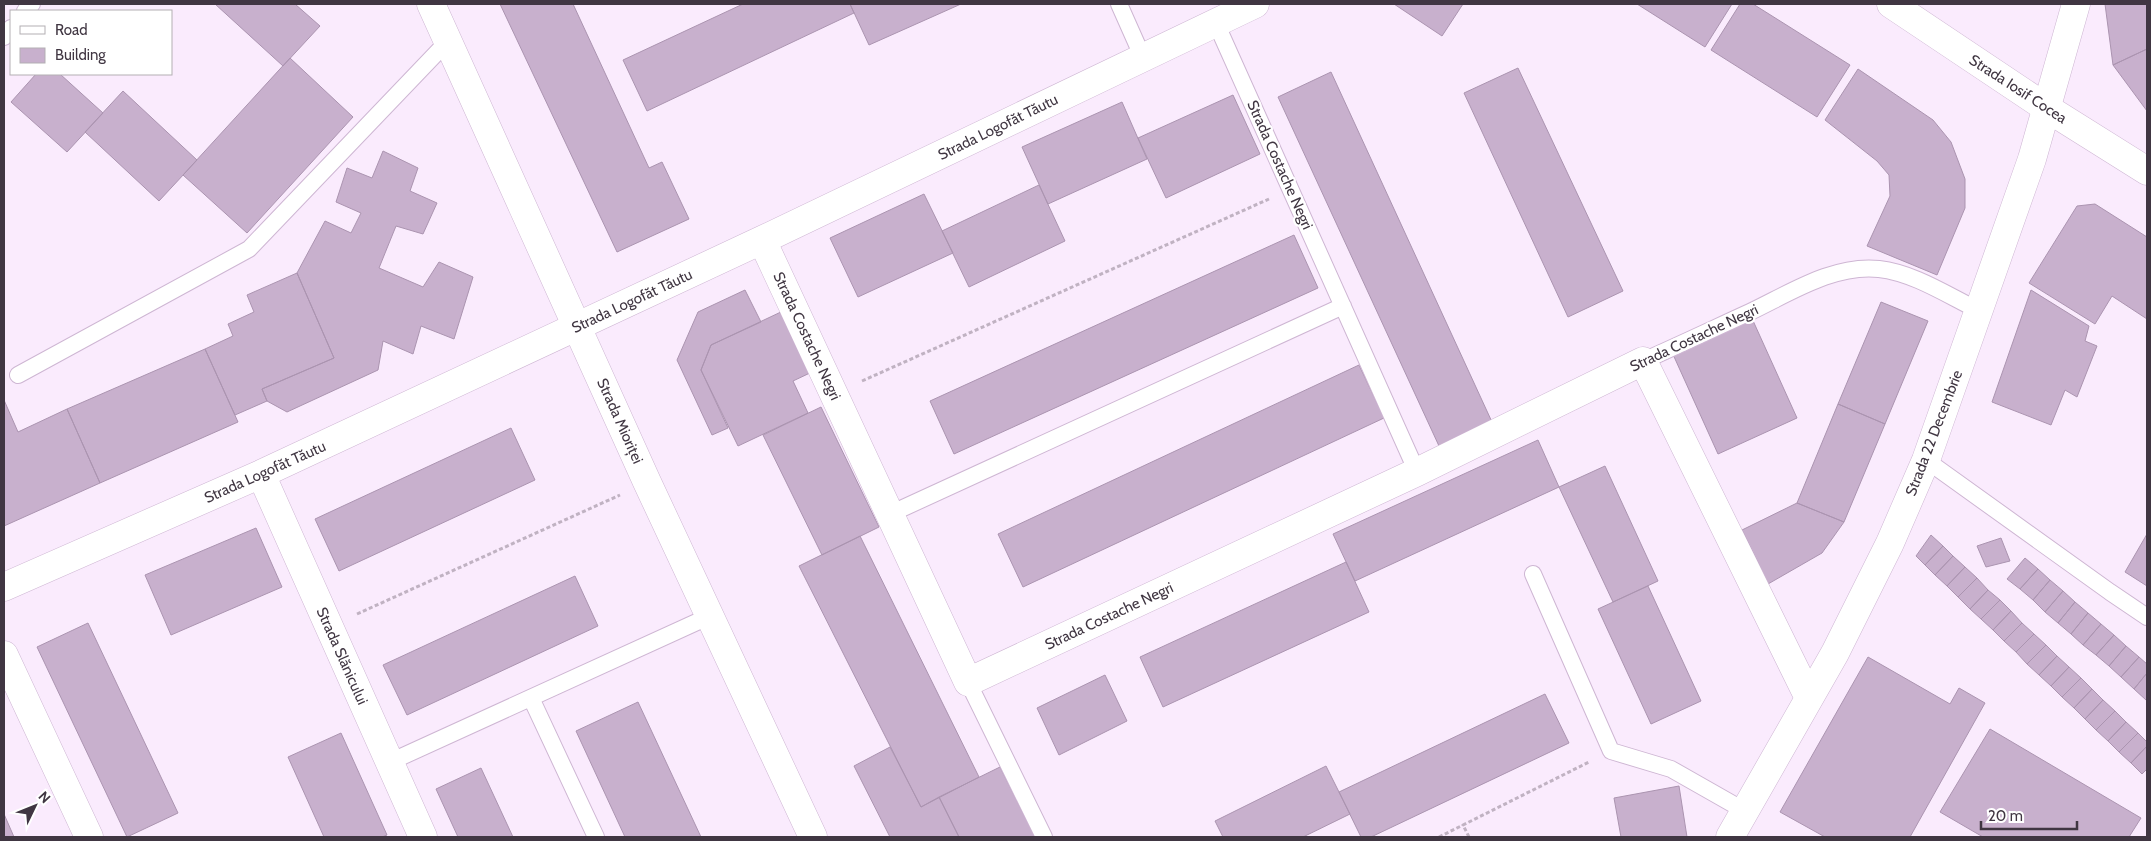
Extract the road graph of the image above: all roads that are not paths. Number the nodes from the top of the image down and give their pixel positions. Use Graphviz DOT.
graph roads {
  1 [pos="431,4"];
  2 [pos="1119,4"];
  3 [pos="1255,4"];
  4 [pos="1891,4"];
  5 [pos="2076,4"];
  6 [pos="1216,23"];
  7 [pos="448,41"];
  8 [pos="1143,58"];
  9 [pos="2045,107"];
  10 [pos="2147,171"];
  11 [pos="762,240"];
  12 [pos="1343,306"];
  13 [pos="1978,310"];
  14 [pos="578,327"];
  15 [pos="1643,362"];
  16 [pos="18,375"];
  17 [pos="1926,460"];
  18 [pos="1417,472"];
  19 [pos="261,474"];
  20 [pos="890,514"];
  21 [pos="1533,574"];
  22 [pos="4,587"];
  23 [pos="710,616"];
  24 [pos="2147,617"];
  25 [pos="4,655"];
  26 [pos="968,682"];
  27 [pos="531,698"];
  28 [pos="1809,698"];
  29 [pos="390,762"];
  30 [pos="1745,811"];
  31 [pos="89,837"];
  32 [pos="423,837"];
  33 [pos="596,837"];
  34 [pos="813,837"];
  35 [pos="1044,837"];
  36 [pos="1730,837"];
  1 -- 7 [label="street, Strada Mioriței"];
  2 -- 8 [label="lane"];
  3 -- 6 [label="street, Strada Logofăt Tăutu"];
  4 -- 9 [label="street, Strada Iosif Cocea"];
  5 -- 9 [label="street, Strada 22 Decembrie"];
  6 -- 8 [label="street, Strada Logofăt Tăutu"];
  6 -- 12 [label="lane, Strada Costache Negri"];
  7 -- 14 [label="street, Strada Mioriței"];
  7 -- 16 [label="lane"];
  8 -- 11 [label="street, Strada Logofăt Tăutu"];
  9 -- 10 [label="street, Strada Iosif Cocea"];
  9 -- 13 [label="street, Strada 22 Decembrie"];
  11 -- 14 [label="street, Strada Logofăt Tăutu"];
  11 -- 20 [label="street, Strada Costache Negri"];
  12 -- 18 [label="lane, Strada Costache Negri"];
  12 -- 20 [label="lane"];
  13 -- 15 [label="lane, Strada Costache Negri"];
  13 -- 17 [label="street, Strada 22 Decembrie"];
  14 -- 19 [label="street, Strada Logofăt Tăutu"];
  14 -- 23 [label="street, Strada Mioriței"];
  15 -- 18 [label="street, Strada Costache Negri"];
  15 -- 28 [label="street"];
  17 -- 24 [label="lane"];
  17 -- 28 [label="street, Strada 22 Decembrie"];
  18 -- 26 [label="street, Strada Costache Negri"];
  19 -- 22 [label="street, Strada Logofăt Tăutu"];
  19 -- 29 [label="street, Strada Slănicului"];
  20 -- 26 [label="street, Strada Costache Negri"];
  21 -- 30 [label="lane"];
  23 -- 27 [label="lane"];
  23 -- 34 [label="street, Strada Mioriței"];
  25 -- 31 [label="street"];
  26 -- 35 [label="lane"];
  27 -- 29 [label="lane"];
  27 -- 33 [label="lane"];
  28 -- 30 [label="street, Strada 22 Decembrie"];
  29 -- 32 [label="street, Strada Slănicului"];
  30 -- 36 [label="street, Strada 22 Decembrie"];
}
